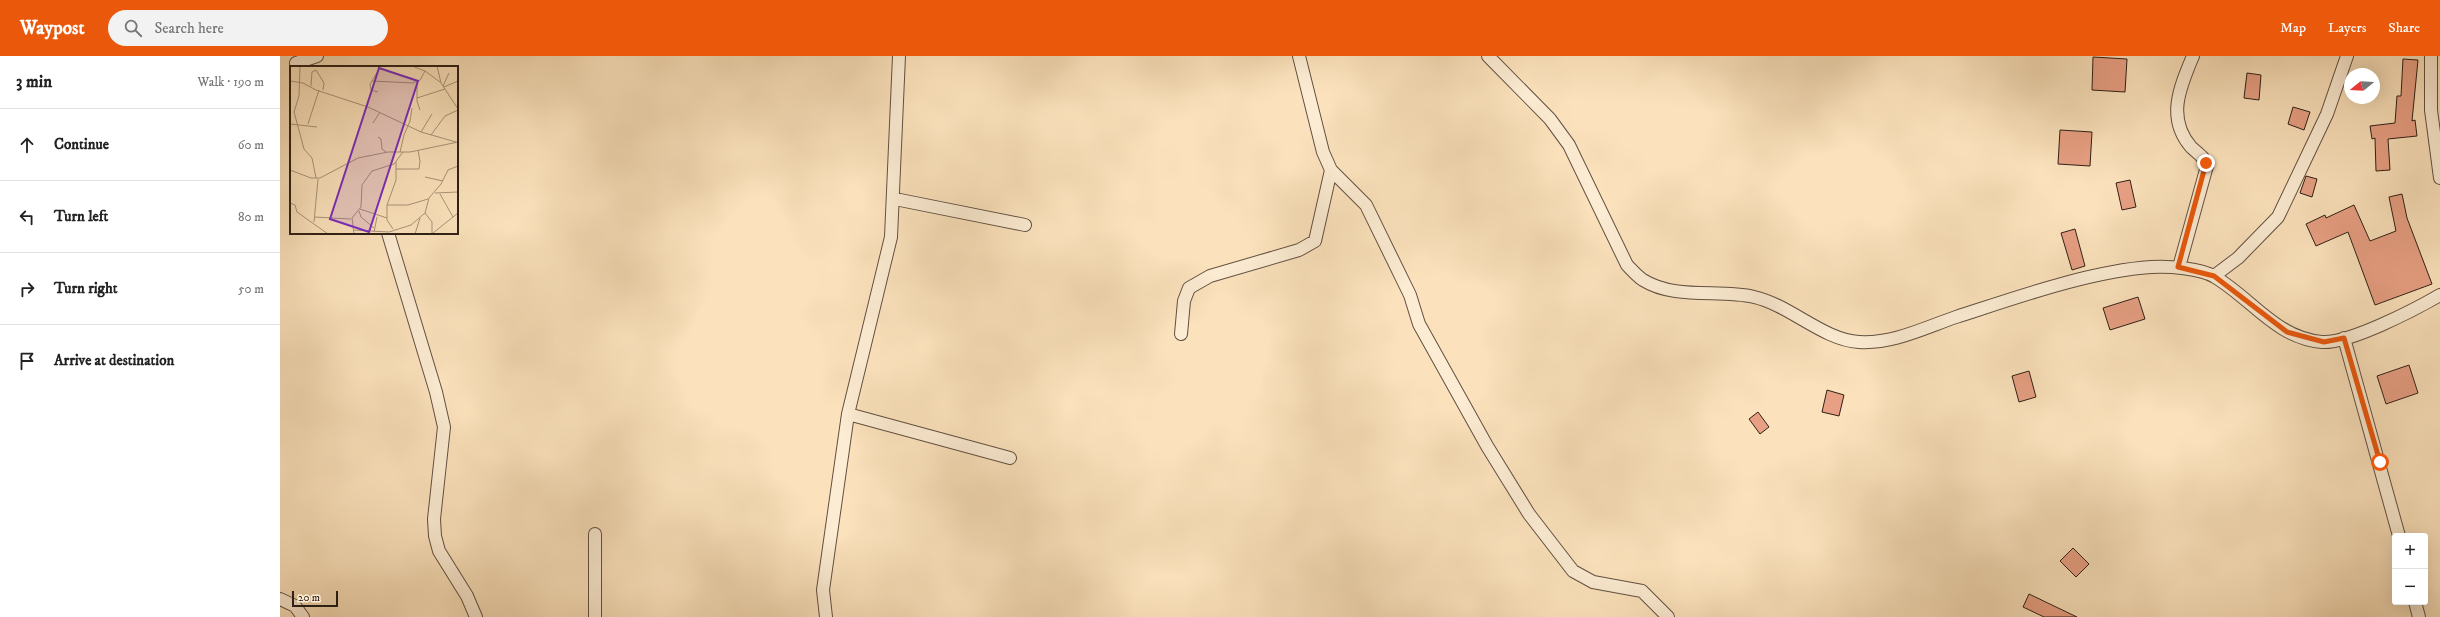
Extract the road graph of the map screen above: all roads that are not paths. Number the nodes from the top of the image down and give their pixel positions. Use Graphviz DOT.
graph roads {
  1 [pos="317,56"];
  2 [pos="900,56"];
  3 [pos="1298,56"];
  4 [pos="1488,56"];
  5 [pos="2193,56"];
  6 [pos="2347,56"];
  7 [pos="2431,56"];
  8 [pos="295,62"];
  9 [pos="1331,170"];
  10 [pos="2440,178"];
  11 [pos="895,199"];
  12 [pos="1025,225"];
  13 [pos="388,234"];
  14 [pos="2178,267"];
  15 [pos="2214,276"];
  16 [pos="2440,296"];
  17 [pos="1181,334"];
  18 [pos="2344,338"];
  19 [pos="848,414"];
  20 [pos="1010,458"];
  21 [pos="2398,533"];
  22 [pos="595,534"];
  23 [pos="280,599"];
  24 [pos="2416,605"];
  25 [pos="303,617"];
  26 [pos="476,617"];
  27 [pos="594,617"];
  28 [pos="826,617"];
  29 [pos="1668,617"];
  30 [pos="2419,617"];
  1 -- 8 [label="street"];
  2 -- 11 [label="street"];
  3 -- 9 [label="street"];
  4 -- 14 [label="street"];
  5 -- 14 [label="street"];
  6 -- 15 [label="street"];
  7 -- 10 [label="street"];
  9 -- 17 [label="street"];
  9 -- 29 [label="street"];
  11 -- 12 [label="street"];
  11 -- 19 [label="street"];
  13 -- 26 [label="street"];
  14 -- 15 [label="street"];
  15 -- 18 [label="street"];
  16 -- 18 [label="street"];
  18 -- 21 [label="street"];
  19 -- 20 [label="street"];
  19 -- 28 [label="street"];
  22 -- 27 [label="street"];
  23 -- 25 [label="street"];
  24 -- 30 [label="street"];
}
